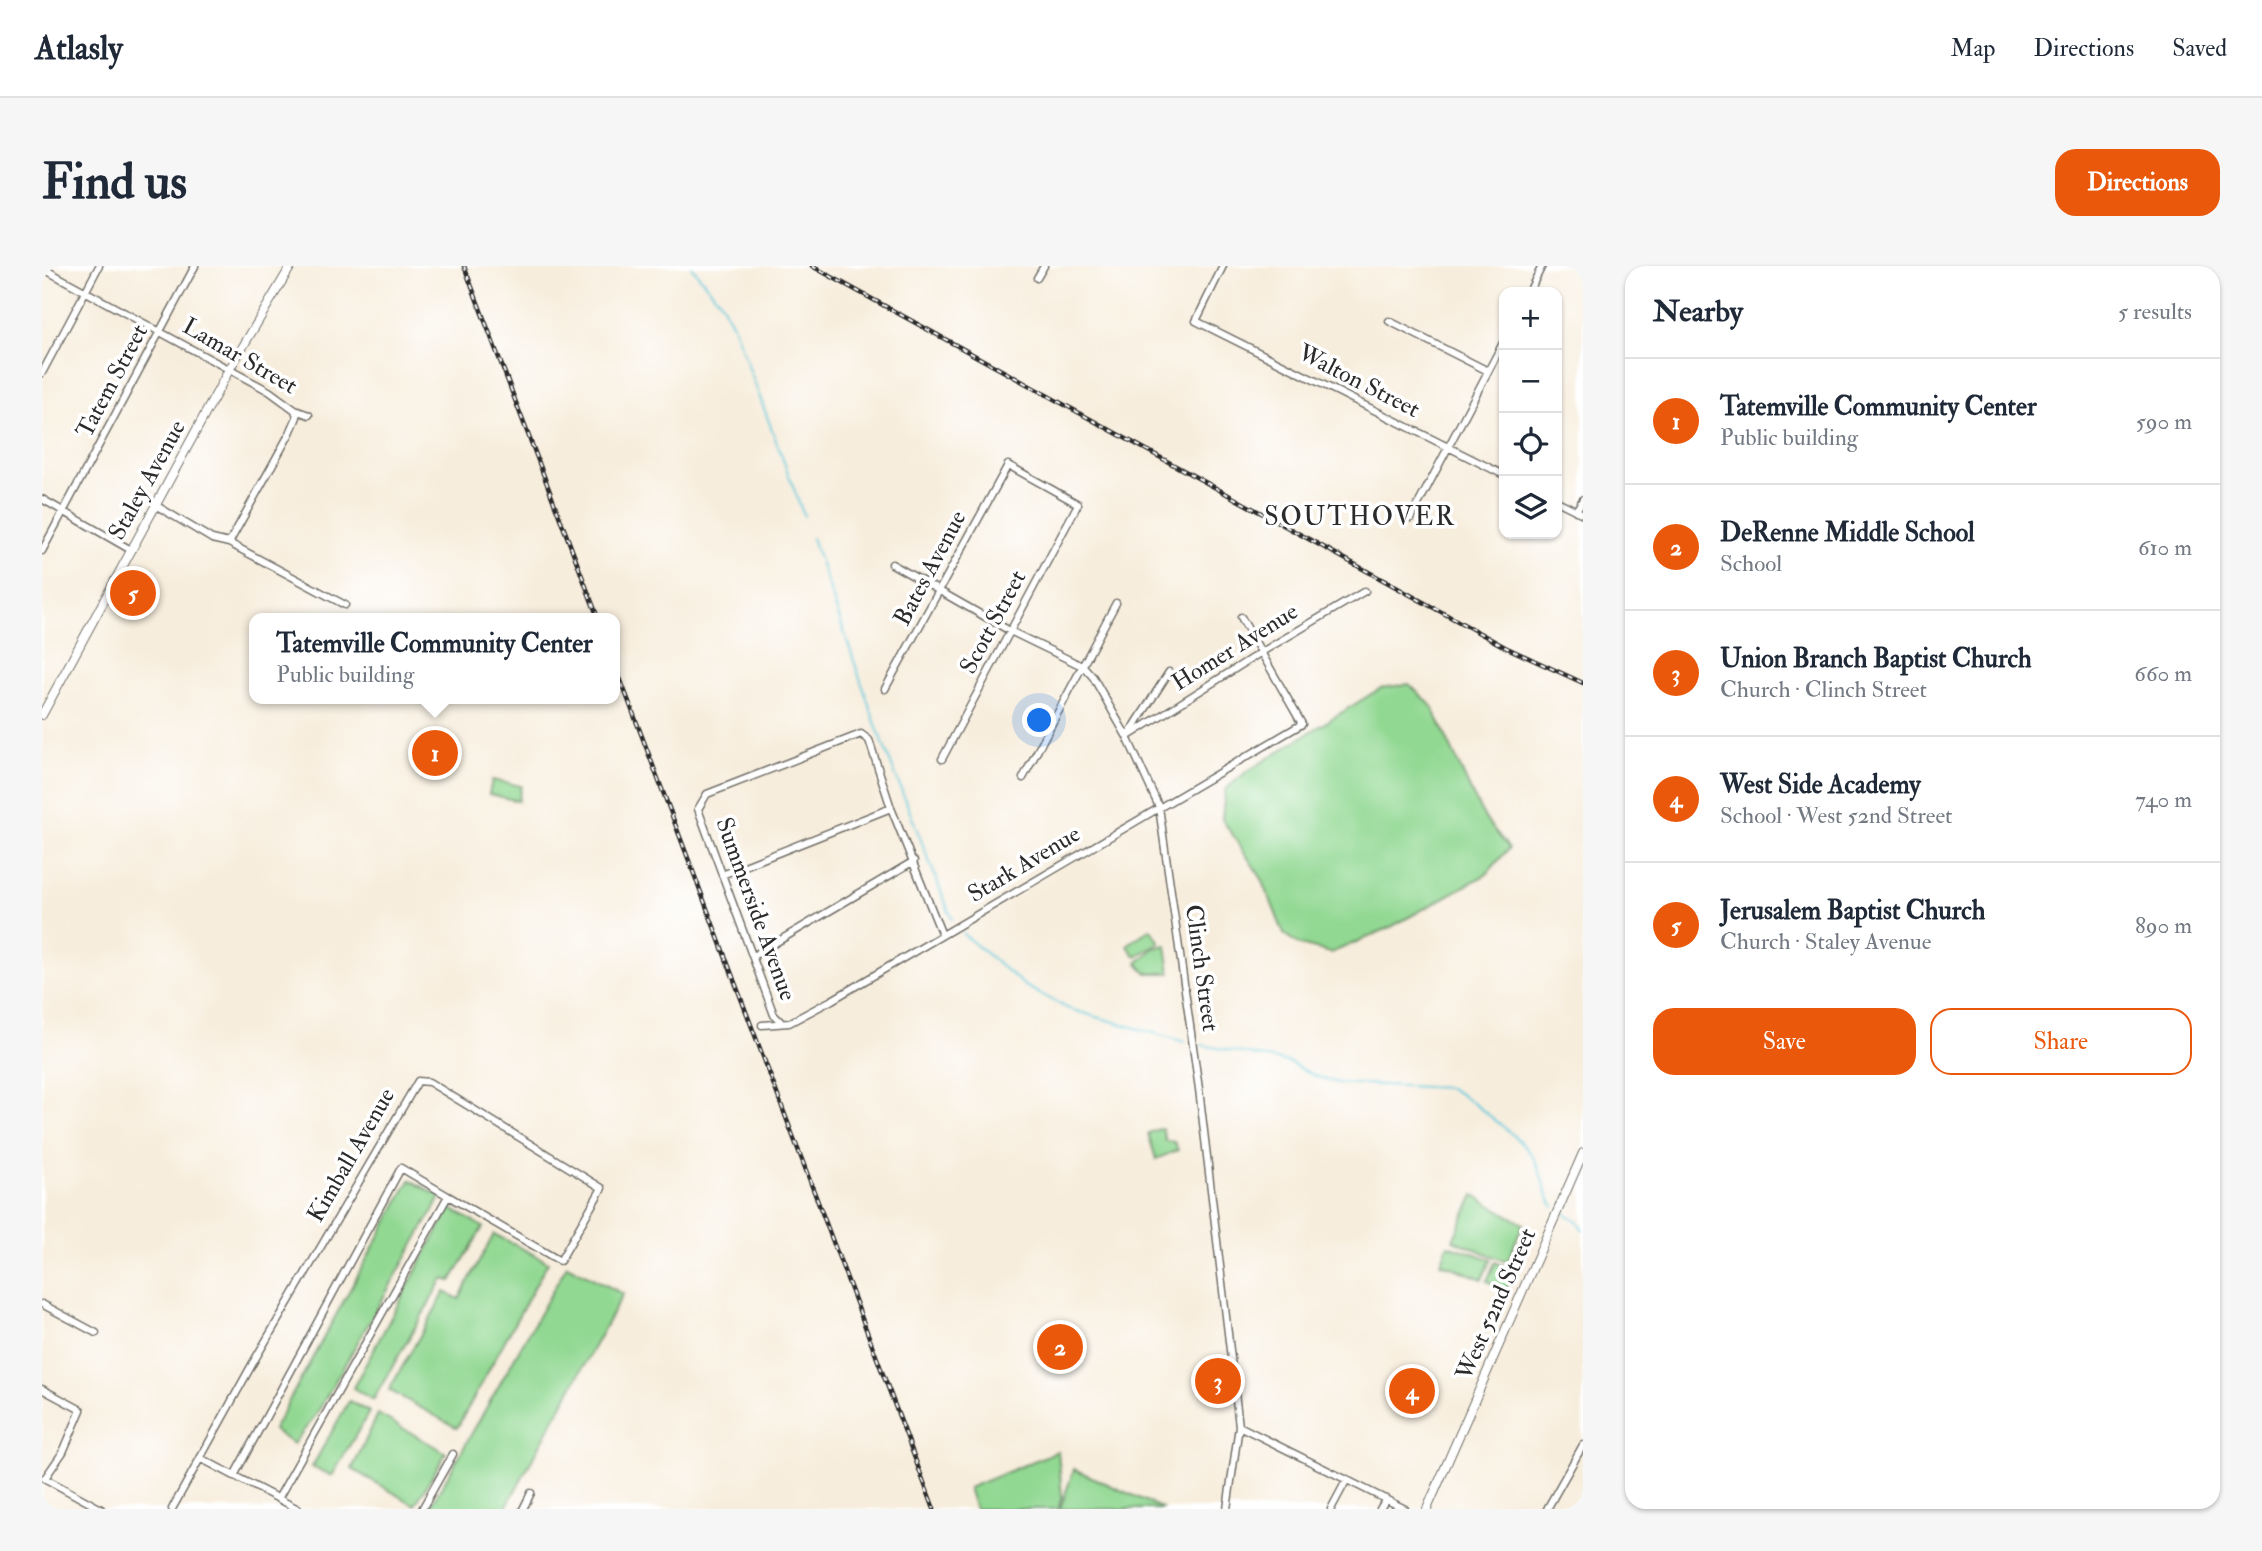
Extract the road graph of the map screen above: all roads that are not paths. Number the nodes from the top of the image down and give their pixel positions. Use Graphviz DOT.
graph roads {
  1 [pos="99,266"];
  2 [pos="195,266"];
  3 [pos="291,266"];
  4 [pos="1044,266"];
  5 [pos="1223,266"];
  6 [pos="1542,266"];
  7 [pos="42,268"];
  8 [pos="1037,278"];
  9 [pos="1532,287"];
  10 [pos="85,291"];
  11 [pos="1389,321"];
  12 [pos="160,332"];
  13 [pos="1499,350"];
  14 [pos="229,370"];
  15 [pos="1488,371"];
  16 [pos="42,373"];
  17 [pos="295,410"];
  18 [pos="309,415"];
  19 [pos="1449,447"];
  20 [pos="1008,465"];
  21 [pos="1499,472"];
  22 [pos="42,499"];
  23 [pos="1583,499"];
  24 [pos="1562,504"];
  25 [pos="157,506"];
  26 [pos="64,511"];
  27 [pos="1580,513"];
  28 [pos="1411,518"];
  29 [pos="229,543"];
  30 [pos="131,550"];
  31 [pos="42,551"];
  32 [pos="892,564"];
  33 [pos="940,589"];
  34 [pos="1365,591"];
  35 [pos="1116,603"];
  36 [pos="345,605"];
  37 [pos="1241,617"];
  38 [pos="1010,631"];
  39 [pos="1259,653"];
  40 [pos="1084,667"];
  41 [pos="1169,672"];
  42 [pos="885,689"];
  43 [pos="42,715"];
  44 [pos="1127,737"];
  45 [pos="942,759"];
  46 [pos="1023,778"];
  47 [pos="1159,807"];
  48 [pos="891,808"];
  49 [pos="914,861"];
  50 [pos="722,875"];
  51 [pos="942,935"];
  52 [pos="753,956"];
  53 [pos="780,1021"];
  54 [pos="762,1025"];
  55 [pos="1583,1153"];
  56 [pos="1580,1168"];
  57 [pos="448,1196"];
  58 [pos="42,1304"];
  59 [pos="96,1333"];
  60 [pos="42,1389"];
  61 [pos="1239,1426"];
  62 [pos="1583,1445"];
  63 [pos="453,1454"];
  64 [pos="200,1458"];
  65 [pos="235,1474"];
  66 [pos="44,1478"];
  67 [pos="1347,1479"];
  68 [pos="531,1493"];
  69 [pos="279,1497"];
  70 [pos="1386,1499"];
  71 [pos="101,1509"];
  72 [pos="172,1509"];
  73 [pos="298,1509"];
  74 [pos="422,1509"];
  75 [pos="523,1509"];
  76 [pos="1227,1509"];
  77 [pos="1331,1509"];
  78 [pos="1380,1509"];
  79 [pos="1405,1509"];
  80 [pos="1427,1509"];
  81 [pos="1547,1509"];
  1 -- 10 [label="street"];
  2 -- 12 [label="street, Tatem Street"];
  3 -- 14 [label="street, Staley Avenue"];
  4 -- 8 [label="street"];
  5 -- 19 [label="street, Walton Street"];
  6 -- 9 [label="street"];
  7 -- 10 [label="street, Lamar Street"];
  10 -- 12 [label="street, Lamar Street"];
  10 -- 16 [label="street"];
  11 -- 15 [label="street"];
  12 -- 14 [label="street, Lamar Street"];
  12 -- 26 [label="street, Tatem Street"];
  13 -- 15 [label="street"];
  14 -- 17 [label="street, Lamar Street"];
  14 -- 25 [label="street, Staley Avenue"];
  15 -- 19 [label="street"];
  17 -- 18 [label="street, Lamar Street"];
  17 -- 29 [label="street"];
  19 -- 21 [label="street, Walton Street"];
  19 -- 28 [label="street"];
  20 -- 33 [label="street, Bates Avenue"];
  20 -- 38 [label="street, Scott Street"];
  22 -- 26 [label="street"];
  23 -- 27 [label="street"];
  24 -- 27 [label="street"];
  25 -- 29 [label="street"];
  25 -- 30 [label="street, Staley Avenue"];
  26 -- 30 [label="street"];
  26 -- 31 [label="street, Tatem Street"];
  29 -- 36 [label="street"];
  30 -- 43 [label="street, Staley Avenue"];
  32 -- 33 [label="street, Clinch Street"];
  33 -- 38 [label="street, Clinch Street"];
  33 -- 42 [label="street, Bates Avenue"];
  34 -- 39 [label="street, Homer Avenue"];
  35 -- 40 [label="street"];
  37 -- 39 [label="street"];
  38 -- 40 [label="street, Clinch Street"];
  38 -- 45 [label="street, Scott Street"];
  39 -- 44 [label="street, Homer Avenue"];
  39 -- 47 [label="street, Stark Avenue"];
  40 -- 44 [label="street, Clinch Street"];
  40 -- 46 [label="street"];
  41 -- 44 [label="street"];
  44 -- 47 [label="street, Clinch Street"];
  47 -- 51 [label="street, Stark Avenue"];
  47 -- 61 [label="street, Clinch Street"];
  48 -- 49 [label="street"];
  48 -- 50 [label="street"];
  48 -- 50 [label="street, Summerside Avenue"];
  49 -- 51 [label="street"];
  49 -- 52 [label="street"];
  50 -- 52 [label="street, Summerside Avenue"];
  51 -- 53 [label="street, Stark Avenue"];
  52 -- 53 [label="street, Summerside Avenue"];
  53 -- 54 [label="street, Stark Avenue"];
  55 -- 56 [label="street, West 52nd Street"];
  56 -- 80 [label="street, West 52nd Street"];
  57 -- 64 [label="street, Kimball Avenue"];
  57 -- 65 [label="street"];
  57 -- 69 [label="street"];
  58 -- 59 [label="street"];
  60 -- 66 [label="street"];
  61 -- 67 [label="street"];
  61 -- 76 [label="street, Clinch Street"];
  62 -- 81 [label="street"];
  63 -- 74 [label="street"];
  64 -- 65 [label="street"];
  64 -- 72 [label="street, Kimball Avenue"];
  65 -- 69 [label="street"];
  66 -- 71 [label="street"];
  67 -- 70 [label="street"];
  67 -- 77 [label="street"];
  68 -- 75 [label="street"];
  69 -- 73 [label="street"];
  70 -- 78 [label="street"];
  70 -- 79 [label="street"];
}
